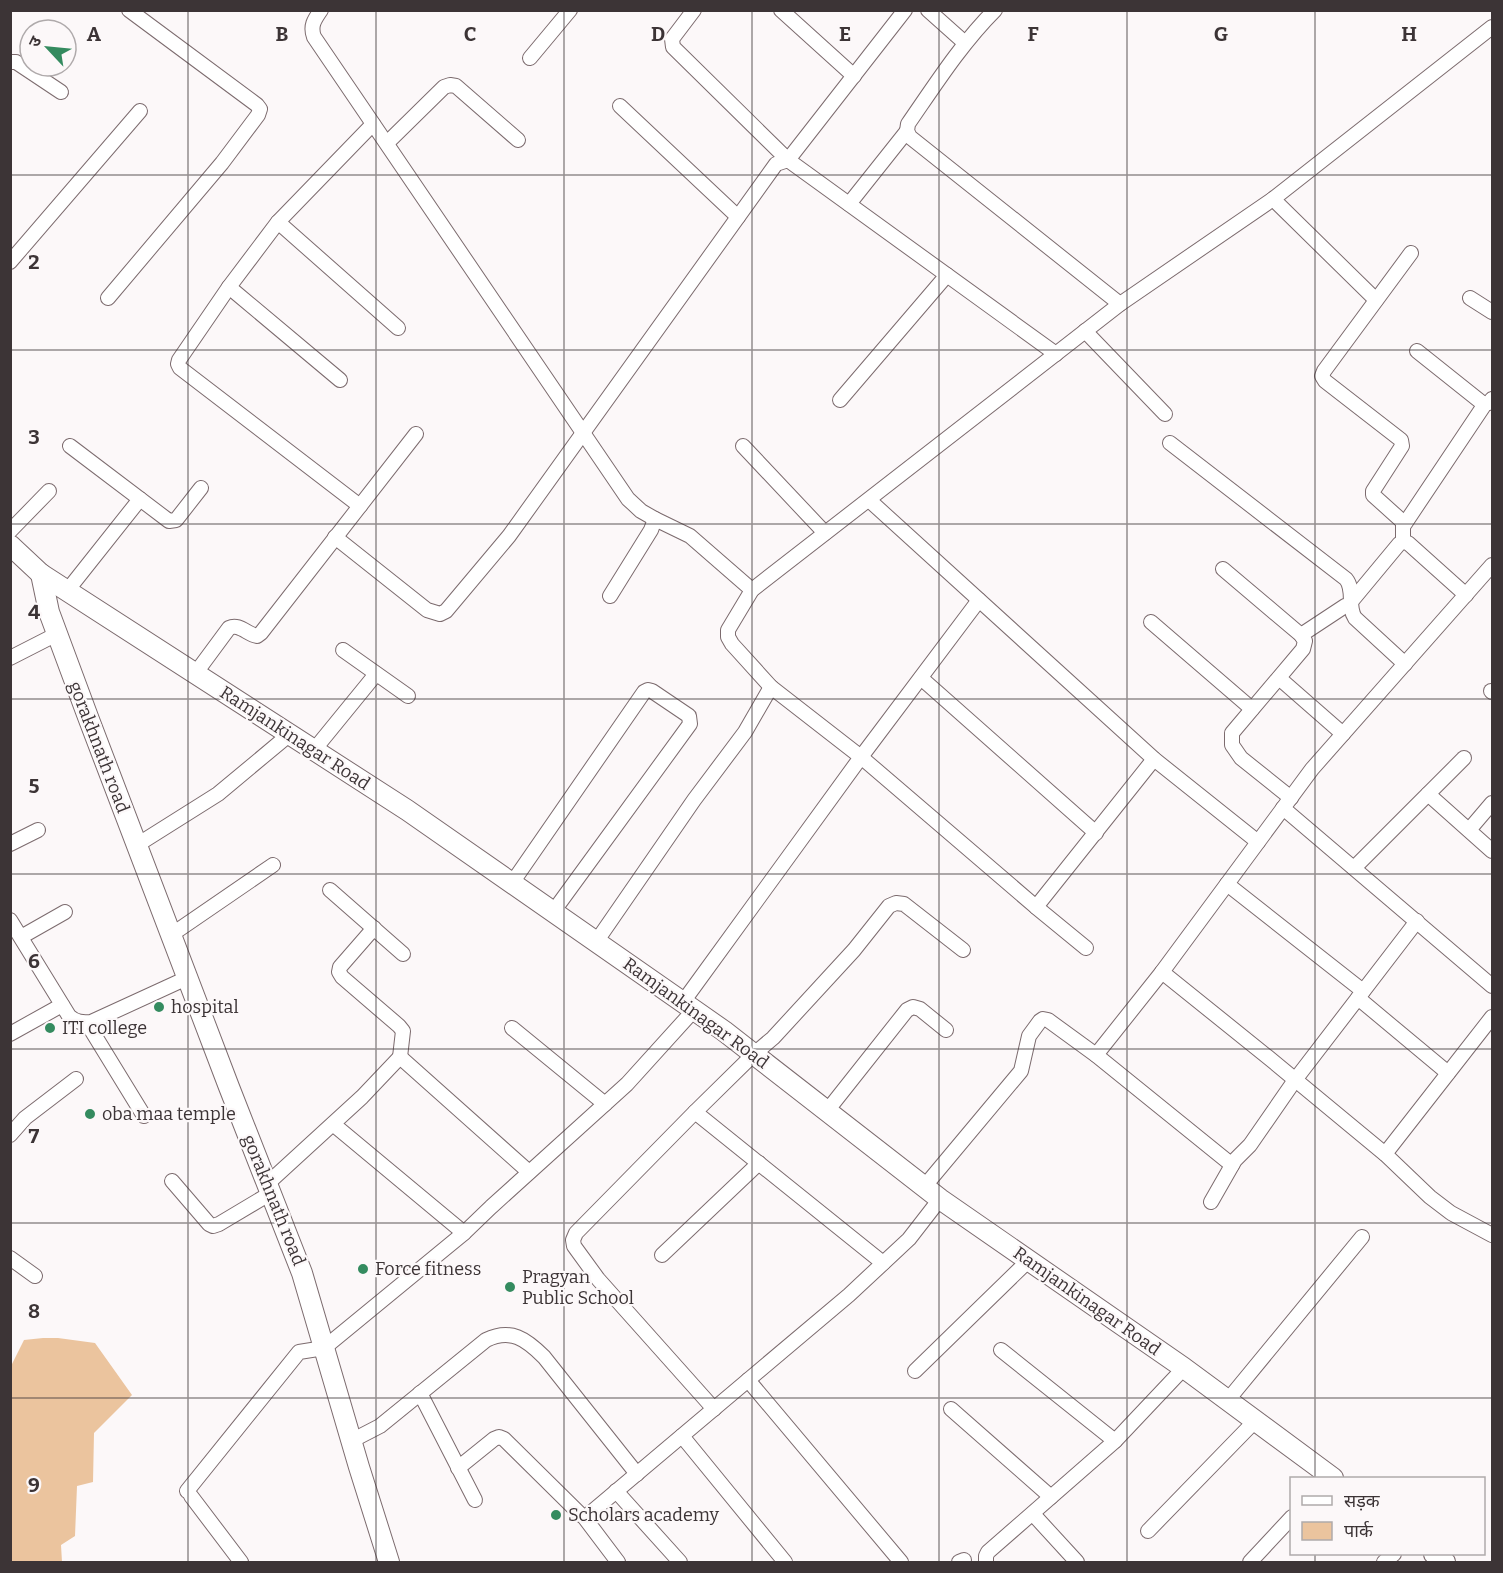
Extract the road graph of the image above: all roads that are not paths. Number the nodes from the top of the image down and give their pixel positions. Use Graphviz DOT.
graph roads {
  1 [pos="129,10"];
  2 [pos="321,10"];
  3 [pos="570,10"];
  4 [pos="694,10"];
  5 [pos="781,10"];
  6 [pos="905,10"];
  7 [pos="928,10"];
  8 [pos="995,10"];
  9 [pos="1492,27"];
  10 [pos="965,43"];
  11 [pos="530,58"];
  12 [pos="10,63"];
  13 [pos="854,76"];
  14 [pos="61,92"];
  15 [pos="620,106"];
  16 [pos="140,111"];
  17 [pos="374,124"];
  18 [pos="907,131"];
  19 [pos="518,140"];
  20 [pos="387,143"];
  21 [pos="788,160"];
  22 [pos="1273,199"];
  23 [pos="849,204"];
  24 [pos="738,217"];
  25 [pos="278,222"];
  26 [pos="1411,254"];
  27 [pos="10,262"];
  28 [pos="946,274"];
  29 [pos="229,287"];
  30 [pos="108,298"];
  31 [pos="1470,298"];
  32 [pos="1376,300"];
  33 [pos="1120,304"];
  34 [pos="1492,312"];
  35 [pos="398,328"];
  36 [pos="1085,331"];
  37 [pos="1417,351"];
  38 [pos="1056,354"];
  39 [pos="340,380"];
  40 [pos="840,400"];
  41 [pos="1489,401"];
  42 [pos="1165,414"];
  43 [pos="583,432"];
  44 [pos="416,434"];
  45 [pos="1170,443"];
  46 [pos="70,446"];
  47 [pos="742,446"];
  48 [pos="201,488"];
  49 [pos="49,492"];
  50 [pos="140,499"];
  51 [pos="869,500"];
  52 [pos="360,506"];
  53 [pos="655,519"];
  54 [pos="1404,525"];
  55 [pos="10,531"];
  56 [pos="825,533"];
  57 [pos="335,537"];
  58 [pos="1403,542"];
  59 [pos="10,546"];
  60 [pos="1492,565"];
  61 [pos="1223,569"];
  62 [pos="41,574"];
  63 [pos="752,590"];
  64 [pos="67,591"];
  65 [pos="1466,595"];
  66 [pos="610,596"];
  67 [pos="979,600"];
  68 [pos="1347,604"];
  69 [pos="1151,622"];
  70 [pos="57,634"];
  71 [pos="1301,634"];
  72 [pos="344,650"];
  73 [pos="10,658"];
  74 [pos="1405,664"];
  75 [pos="195,674"];
  76 [pos="376,674"];
  77 [pos="921,678"];
  78 [pos="1279,678"];
  79 [pos="771,687"];
  80 [pos="408,696"];
  81 [pos="1252,709"];
  82 [pos="290,734"];
  83 [pos="1344,734"];
  84 [pos="314,750"];
  85 [pos="861,757"];
  86 [pos="1464,758"];
  87 [pos="1155,759"];
  88 [pos="1428,794"];
  89 [pos="1492,802"];
  90 [pos="1287,803"];
  91 [pos="38,830"];
  92 [pos="1469,830"];
  93 [pos="1096,833"];
  94 [pos="1258,842"];
  95 [pos="10,844"];
  96 [pos="137,845"];
  97 [pos="1492,850"];
  98 [pos="273,865"];
  99 [pos="1354,868"];
  100 [pos="512,883"];
  101 [pos="1227,884"];
  102 [pos="330,890"];
  103 [pos="1036,907"];
  104 [pos="65,912"];
  105 [pos="554,912"];
  106 [pos="10,920"];
  107 [pos="1417,921"];
  108 [pos="374,928"];
  109 [pos="171,935"];
  110 [pos="21,937"];
  111 [pos="596,942"];
  112 [pos="1086,948"];
  113 [pos="963,950"];
  114 [pos="403,954"];
  115 [pos="1162,972"];
  116 [pos="187,978"];
  117 [pos="1492,986"];
  118 [pos="1360,994"];
  119 [pos="62,1005"];
  120 [pos="688,1006"];
  121 [pos="1492,1017"];
  122 [pos="87,1023"];
  123 [pos="512,1028"];
  124 [pos="946,1030"];
  125 [pos="10,1034"];
  126 [pos="754,1054"];
  127 [pos="1096,1055"];
  128 [pos="400,1057"];
  129 [pos="1448,1073"];
  130 [pos="76,1079"];
  131 [pos="1295,1080"];
  132 [pos="605,1104"];
  133 [pos="827,1111"];
  134 [pos="695,1112"];
  135 [pos="144,1116"];
  136 [pos="333,1124"];
  137 [pos="10,1135"];
  138 [pos="1385,1154"];
  139 [pos="759,1163"];
  140 [pos="1232,1166"];
  141 [pos="529,1173"];
  142 [pos="172,1181"];
  143 [pos="924,1187"];
  144 [pos="269,1188"];
  145 [pos="940,1199"];
  146 [pos="1211,1202"];
  147 [pos="464,1233"];
  148 [pos="1492,1235"];
  149 [pos="1362,1238"];
  150 [pos="662,1255"];
  151 [pos="10,1258"];
  152 [pos="1028,1261"];
  153 [pos="883,1263"];
  154 [pos="35,1276"];
  155 [pos="324,1348"];
  156 [pos="1001,1350"];
  157 [pos="1184,1368"];
  158 [pos="915,1371"];
  159 [pos="748,1380"];
  160 [pos="420,1393"];
  161 [pos="1227,1401"];
  162 [pos="714,1409"];
  163 [pos="951,1409"];
  164 [pos="1255,1421"];
  165 [pos="681,1436"];
  166 [pos="351,1441"];
  167 [pos="1115,1441"];
  168 [pos="458,1468"];
  169 [pos="637,1474"];
  170 [pos="1329,1477"];
  171 [pos="616,1491"];
  172 [pos="1051,1497"];
  173 [pos="475,1500"];
  174 [pos="1033,1514"];
  175 [pos="584,1517"];
  176 [pos="1290,1519"];
  177 [pos="1148,1531"];
  178 [pos="241,1563"];
  179 [pos="389,1563"];
  180 [pos="618,1563"];
  181 [pos="680,1563"];
  182 [pos="785,1563"];
  183 [pos="901,1563"];
  184 [pos="986,1563"];
  185 [pos="1077,1563"];
  186 [pos="1250,1563"];
  1 -- 30 [label="street"];
  2 -- 17 [label="street"];
  3 -- 11 [label="street"];
  4 -- 21 [label="street"];
  5 -- 13 [label="street"];
  6 -- 13 [label="street"];
  7 -- 10 [label="street"];
  8 -- 10 [label="street"];
  9 -- 22 [label="street"];
  10 -- 18 [label="street"];
  12 -- 14 [label="street"];
  13 -- 21 [label="street"];
  15 -- 24 [label="street"];
  16 -- 27 [label="street"];
  17 -- 20 [label="street"];
  17 -- 25 [label="street"];
  18 -- 23 [label="street"];
  18 -- 33 [label="street"];
  19 -- 20 [label="street"];
  20 -- 43 [label="street"];
  21 -- 23 [label="street"];
  21 -- 24 [label="street"];
  22 -- 32 [label="street"];
  22 -- 33 [label="street"];
  23 -- 28 [label="street"];
  24 -- 43 [label="street"];
  25 -- 29 [label="street"];
  25 -- 35 [label="street"];
  26 -- 32 [label="street"];
  28 -- 38 [label="street"];
  28 -- 40 [label="street"];
  29 -- 39 [label="street"];
  29 -- 52 [label="street"];
  31 -- 34 [label="street"];
  32 -- 54 [label="street"];
  33 -- 36 [label="street"];
  36 -- 38 [label="street"];
  36 -- 42 [label="street"];
  37 -- 41 [label="street"];
  38 -- 51 [label="street"];
  41 -- 54 [label="street"];
  43 -- 53 [label="street"];
  43 -- 57 [label="street"];
  44 -- 52 [label="street"];
  45 -- 68 [label="street"];
  46 -- 50 [label="street"];
  47 -- 56 [label="street"];
  48 -- 50 [label="street"];
  49 -- 55 [label="street"];
  50 -- 64 [label="street"];
  51 -- 56 [label="street"];
  51 -- 67 [label="street"];
  52 -- 57 [label="street"];
  53 -- 63 [label="street"];
  53 -- 66 [label="street"];
  54 -- 58 [label="street"];
  56 -- 63 [label="street"];
  57 -- 75 [label="street"];
  58 -- 65 [label="street"];
  58 -- 68 [label="street"];
  59 -- 62 [label="street, Ramjankinagar Road"];
  60 -- 65 [label="street"];
  61 -- 71 [label="street"];
  62 -- 64 [label="street, Ramjankinagar Road"];
  62 -- 70 [label="street, gorakhnath road"];
  63 -- 79 [label="street"];
  64 -- 75 [label="street, Ramjankinagar Road"];
  65 -- 74 [label="street"];
  67 -- 77 [label="street"];
  67 -- 87 [label="street"];
  68 -- 71 [label="street"];
  68 -- 74 [label="street"];
  69 -- 81 [label="street"];
  70 -- 73 [label="street"];
  70 -- 96 [label="street, gorakhnath road"];
  71 -- 78 [label="street"];
  72 -- 76 [label="street"];
  74 -- 83 [label="street"];
  75 -- 82 [label="street, Ramjankinagar Road"];
  76 -- 80 [label="street"];
  76 -- 84 [label="street"];
  77 -- 85 [label="street"];
  77 -- 93 [label="street"];
  78 -- 81 [label="street"];
  78 -- 83 [label="street"];
  79 -- 85 [label="street"];
  79 -- 111 [label="street"];
  81 -- 90 [label="street"];
  82 -- 84 [label="street, Ramjankinagar Road"];
  82 -- 96 [label="street"];
  83 -- 90 [label="street"];
  84 -- 100 [label="street, Ramjankinagar Road"];
  85 -- 103 [label="street"];
  85 -- 120 [label="street"];
  86 -- 88 [label="street"];
  87 -- 93 [label="street"];
  87 -- 94 [label="street"];
  88 -- 92 [label="street"];
  88 -- 99 [label="street"];
  89 -- 92 [label="street"];
  90 -- 94 [label="street"];
  90 -- 99 [label="street"];
  91 -- 95 [label="street"];
  92 -- 97 [label="street"];
  93 -- 103 [label="street"];
  94 -- 101 [label="street"];
  96 -- 109 [label="street, gorakhnath road"];
  98 -- 109 [label="street"];
  99 -- 107 [label="street"];
  100 -- 105 [label="street, Ramjankinagar Road"];
  100 -- 105 [label="street"];
  101 -- 115 [label="street"];
  101 -- 118 [label="street"];
  102 -- 108 [label="street"];
  103 -- 112 [label="street"];
  104 -- 110 [label="street"];
  105 -- 111 [label="street, Ramjankinagar Road"];
  106 -- 110 [label="street"];
  107 -- 117 [label="street"];
  107 -- 118 [label="street"];
  108 -- 114 [label="street"];
  108 -- 128 [label="street"];
  109 -- 116 [label="street, gorakhnath road"];
  110 -- 119 [label="street"];
  111 -- 120 [label="street, Ramjankinagar Road"];
  113 -- 126 [label="street"];
  115 -- 127 [label="street"];
  115 -- 131 [label="street"];
  116 -- 122 [label="street"];
  116 -- 144 [label="street, gorakhnath road"];
  118 -- 129 [label="street"];
  118 -- 131 [label="street"];
  119 -- 122 [label="street"];
  119 -- 125 [label="street"];
  120 -- 126 [label="street, Ramjankinagar Road"];
  120 -- 132 [label="street"];
  121 -- 129 [label="street"];
  122 -- 135 [label="street"];
  123 -- 132 [label="street"];
  124 -- 133 [label="street"];
  126 -- 133 [label="street, Ramjankinagar Road"];
  126 -- 134 [label="street"];
  127 -- 140 [label="street"];
  127 -- 143 [label="street"];
  128 -- 136 [label="street"];
  128 -- 141 [label="street"];
  129 -- 138 [label="street"];
  130 -- 137 [label="street"];
  131 -- 138 [label="street"];
  131 -- 140 [label="street"];
  132 -- 141 [label="street"];
  133 -- 143 [label="street, Ramjankinagar Road"];
  134 -- 139 [label="street"];
  134 -- 162 [label="street"];
  136 -- 144 [label="street"];
  136 -- 147 [label="street"];
  138 -- 148 [label="street"];
  139 -- 150 [label="street"];
  139 -- 153 [label="street"];
  140 -- 146 [label="street"];
  141 -- 147 [label="street"];
  142 -- 144 [label="street"];
  143 -- 145 [label="street, Ramjankinagar Road"];
  144 -- 155 [label="street, gorakhnath road"];
  145 -- 152 [label="street, Ramjankinagar Road"];
  145 -- 153 [label="street"];
  147 -- 155 [label="street"];
  149 -- 161 [label="street"];
  151 -- 154 [label="street"];
  152 -- 157 [label="street, Ramjankinagar Road"];
  152 -- 158 [label="street"];
  153 -- 159 [label="street"];
  155 -- 166 [label="street, gorakhnath road"];
  155 -- 178 [label="street"];
  156 -- 167 [label="street"];
  157 -- 161 [label="street, Ramjankinagar Road"];
  157 -- 167 [label="street"];
  159 -- 162 [label="street"];
  159 -- 183 [label="street"];
  160 -- 166 [label="street"];
  160 -- 168 [label="street"];
  160 -- 169 [label="street"];
  161 -- 164 [label="street, Ramjankinagar Road"];
  162 -- 165 [label="street"];
  163 -- 172 [label="street"];
  164 -- 170 [label="street, Ramjankinagar Road"];
  164 -- 177 [label="street"];
  165 -- 169 [label="street"];
  165 -- 182 [label="street"];
  166 -- 179 [label="street, gorakhnath road"];
  167 -- 172 [label="street"];
  168 -- 173 [label="street"];
  168 -- 175 [label="street"];
  169 -- 171 [label="street"];
  171 -- 175 [label="street"];
  171 -- 181 [label="street"];
  172 -- 174 [label="street"];
  174 -- 184 [label="street"];
  174 -- 185 [label="street"];
  175 -- 180 [label="street"];
  176 -- 186 [label="street"];
}
